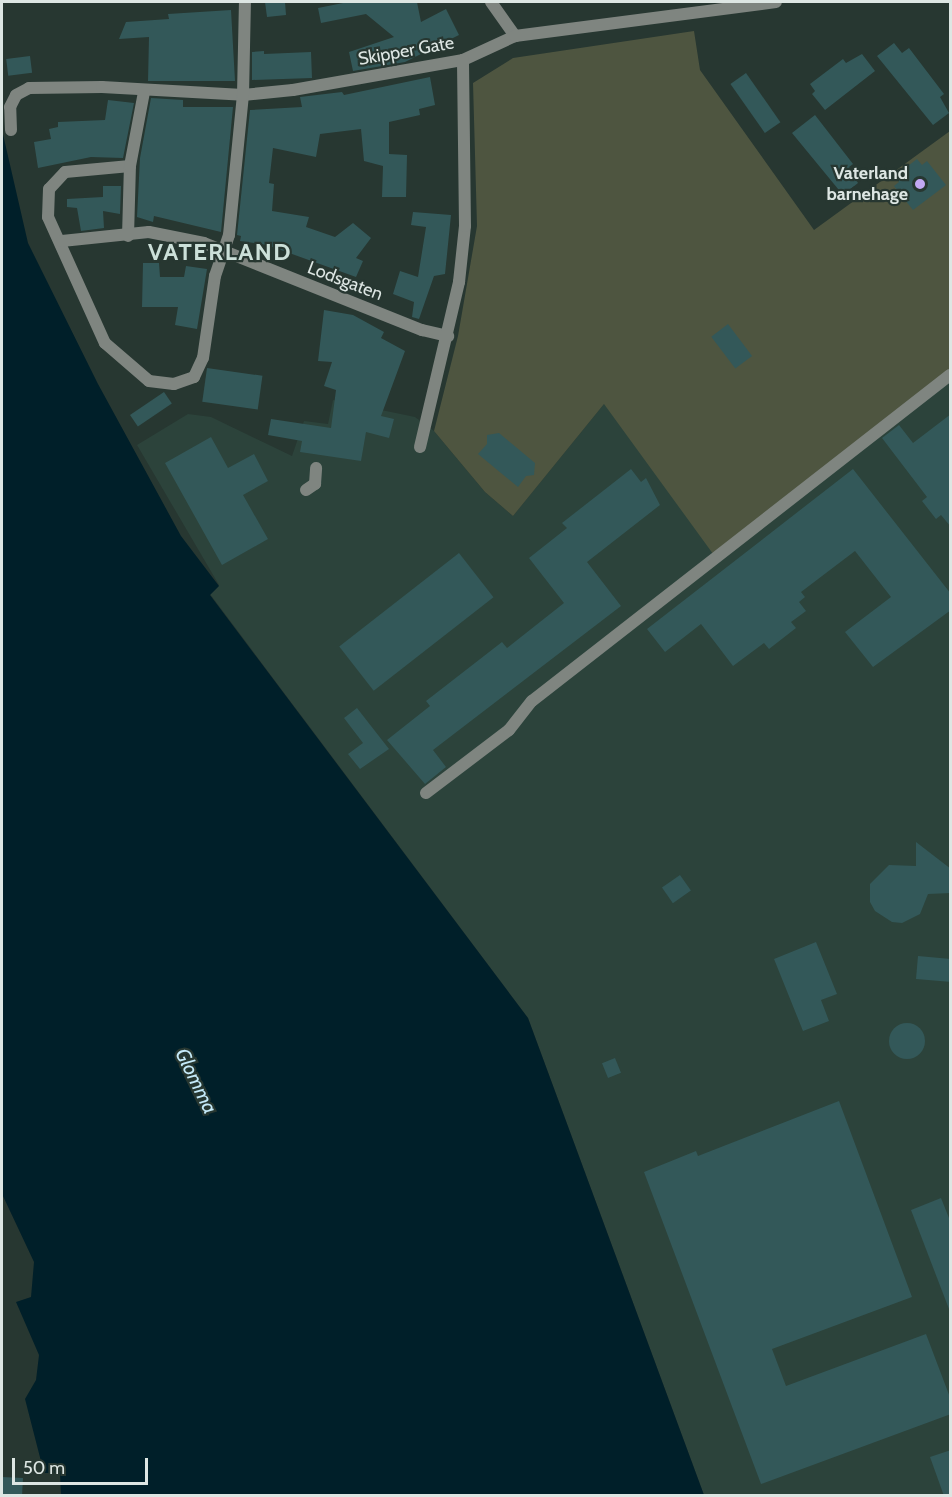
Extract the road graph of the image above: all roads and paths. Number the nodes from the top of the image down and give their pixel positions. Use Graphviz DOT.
graph roads {
  1 [pos="245,2"];
  2 [pos="491,2"];
  3 [pos="777,2"];
  4 [pos="515,36"];
  5 [pos="463,60"];
  6 [pos="144,92"];
  7 [pos="243,95"];
  8 [pos="11,130"];
  9 [pos="130,166"];
  10 [pos="128,236"];
  11 [pos="62,241"];
  12 [pos="224,254"];
  13 [pos="448,336"];
  14 [pos="951,375"];
  15 [pos="420,447"];
  16 [pos="316,468"];
  17 [pos="306,490"];
  18 [pos="426,793"];
  1 -- 7 [label="street"];
  2 -- 4 [label="street"];
  3 -- 4 [label="street, Skipper Gate"];
  4 -- 5 [label="street, Skipper Gate"];
  5 -- 7 [label="street, Skipper Gate"];
  5 -- 13 [label="street"];
  6 -- 7 [label="street, Skipper Gate"];
  6 -- 8 [label="street, Skipper Gate"];
  6 -- 9 [label="street"];
  7 -- 12 [label="street"];
  9 -- 10 [label="street"];
  9 -- 11 [label="street"];
  10 -- 11 [label="street, Lodsgaten"];
  10 -- 12 [label="street, Lodsgaten"];
  11 -- 12 [label="street"];
  12 -- 13 [label="street, Lodsgaten"];
  13 -- 15 [label="street"];
  14 -- 18 [label="street"];
  16 -- 17 [label="street"];
}
